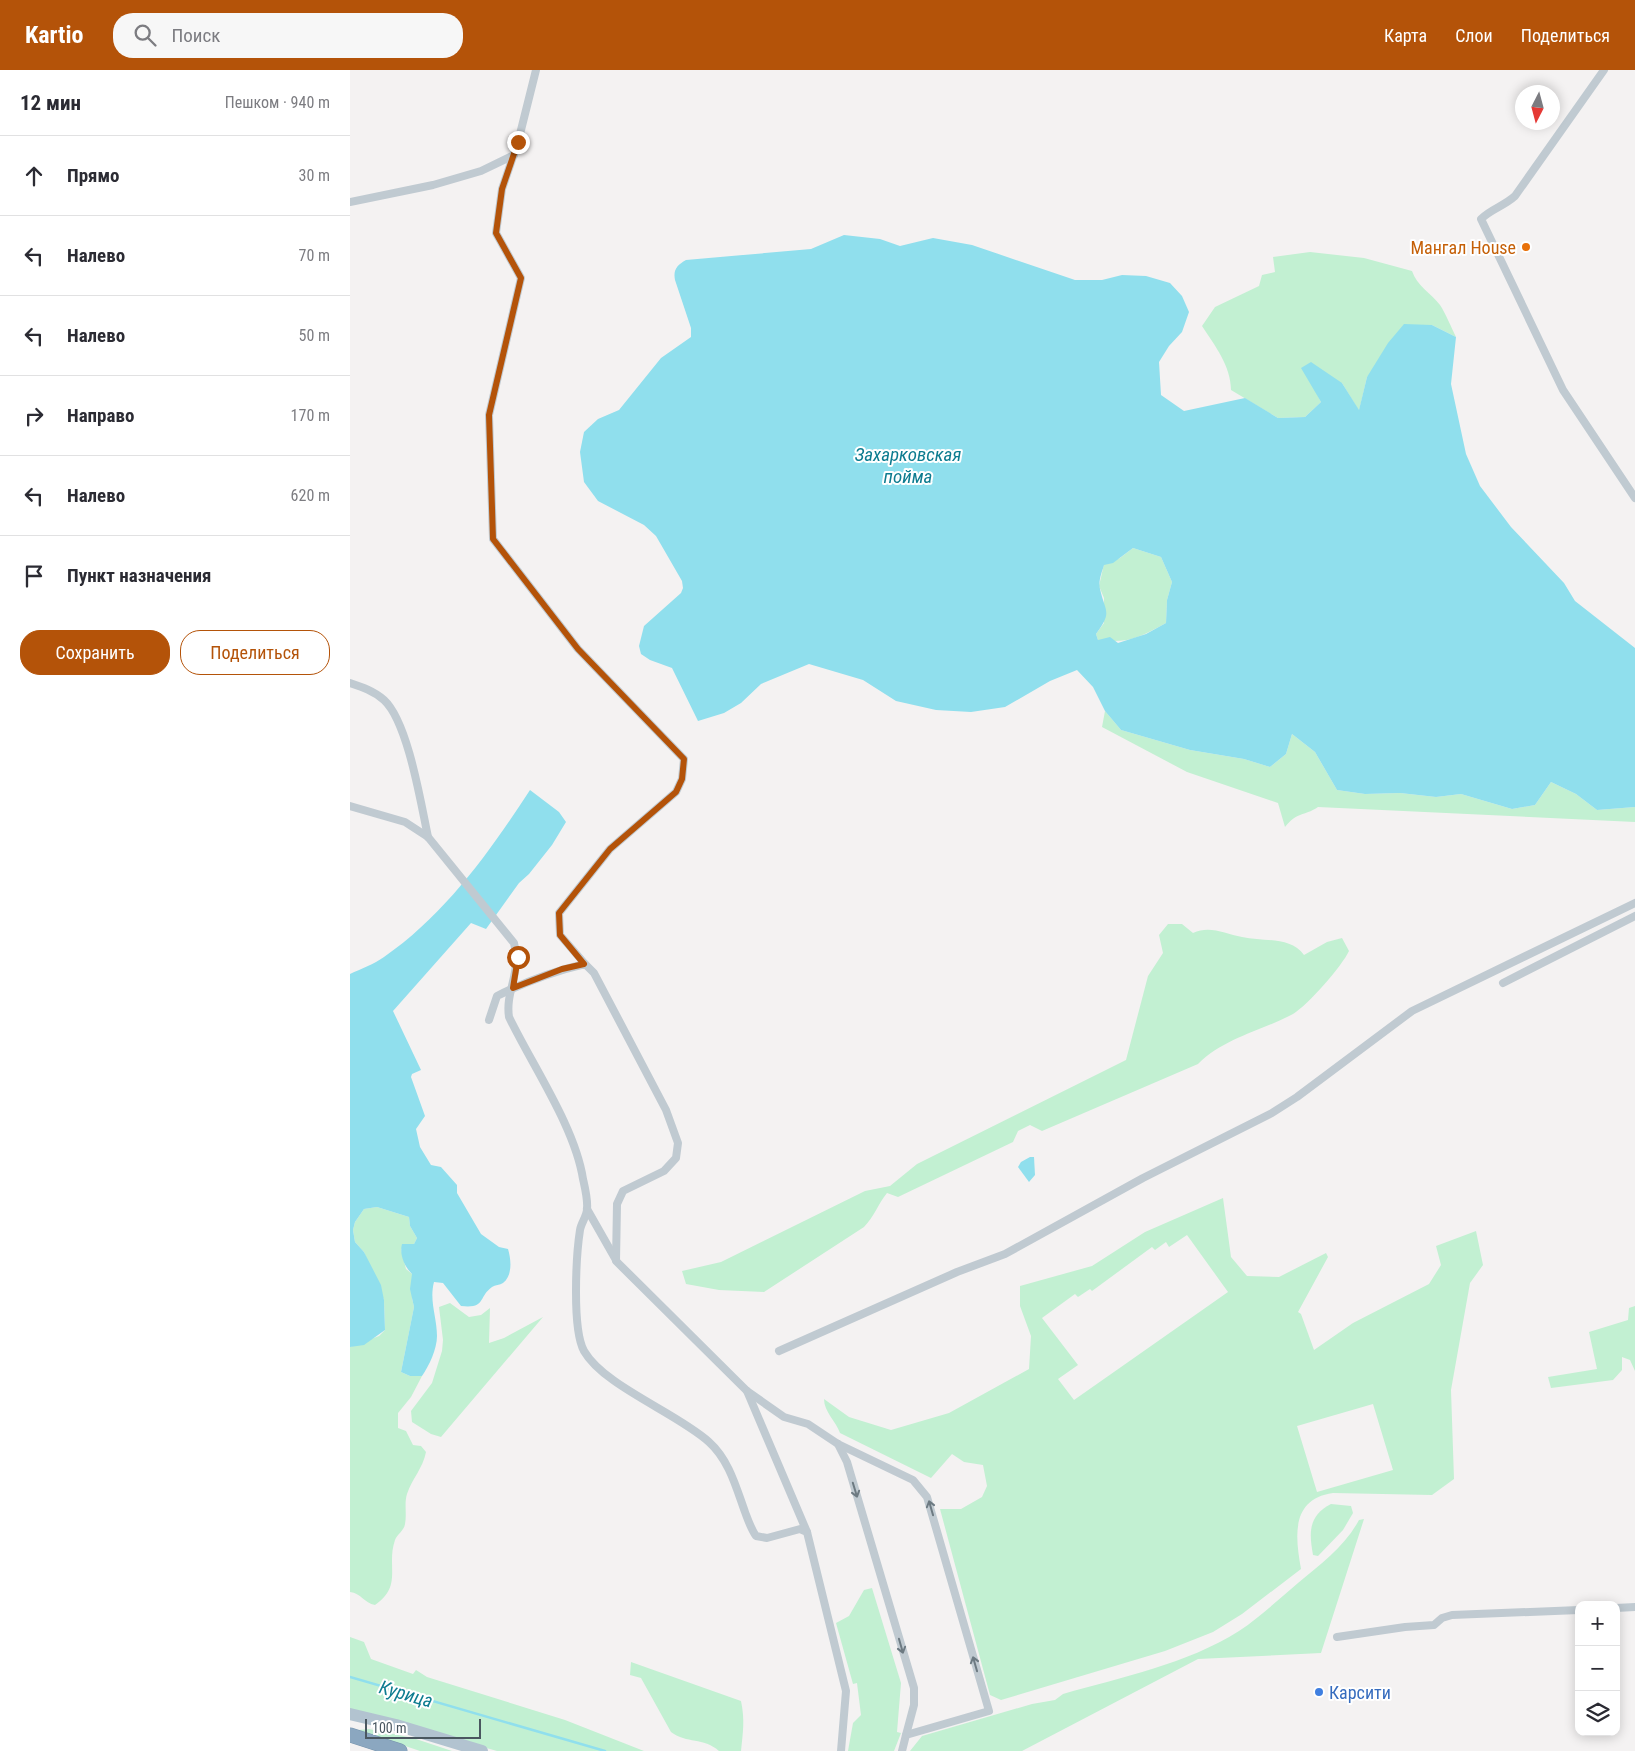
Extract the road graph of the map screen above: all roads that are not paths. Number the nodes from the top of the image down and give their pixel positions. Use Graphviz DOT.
graph roads {
  1 [pos="536,70"];
  2 [pos="1604,70"];
  3 [pos="514,155"];
  4 [pos="350,202"];
  5 [pos="1635,498"];
  6 [pos="350,683"];
  7 [pos="350,806"];
  8 [pos="428,837"];
  9 [pos="1635,903"];
  10 [pos="1635,916"];
  11 [pos="584,964"];
  12 [pos="1503,983"];
  13 [pos="513,988"];
  14 [pos="489,1020"];
  15 [pos="587,1209"];
  16 [pos="616,1260"];
  17 [pos="779,1351"];
  18 [pos="747,1392"];
  19 [pos="838,1444"];
  20 [pos="807,1532"];
  21 [pos="1635,1607"];
  22 [pos="1620,1608"];
  23 [pos="1575,1610"];
  24 [pos="1337,1636"];
  25 [pos="350,1714"];
  26 [pos="350,1735"];
  27 [pos="906,1735"];
  28 [pos="400,1751"];
  29 [pos="482,1751"];
  30 [pos="840,1751"];
  31 [pos="902,1751"];
  1 -- 3 [label="street"];
  2 -- 5 [label="street"];
  3 -- 4 [label="street"];
  3 -- 11 [label="street"];
  6 -- 8 [label="street"];
  7 -- 8 [label="street"];
  8 -- 13 [label="street"];
  9 -- 17 [label="street"];
  10 -- 12 [label="street"];
  11 -- 13 [label="street"];
  11 -- 16 [label="street"];
  13 -- 14 [label="street"];
  13 -- 15 [label="street"];
  15 -- 16 [label="street"];
  15 -- 20 [label="street"];
  16 -- 18 [label="street"];
  18 -- 19 [label="street"];
  18 -- 20 [label="street"];
  19 -- 27 [label="street, one-way"];
  27 -- 19 [label="street, one-way"];
  20 -- 30 [label="street"];
  21 -- 22 [label="street"];
  23 -- 24 [label="street"];
  25 -- 29 [label="main road"];
  26 -- 28 [label="highway"];
  27 -- 31 [label="street"];
}
